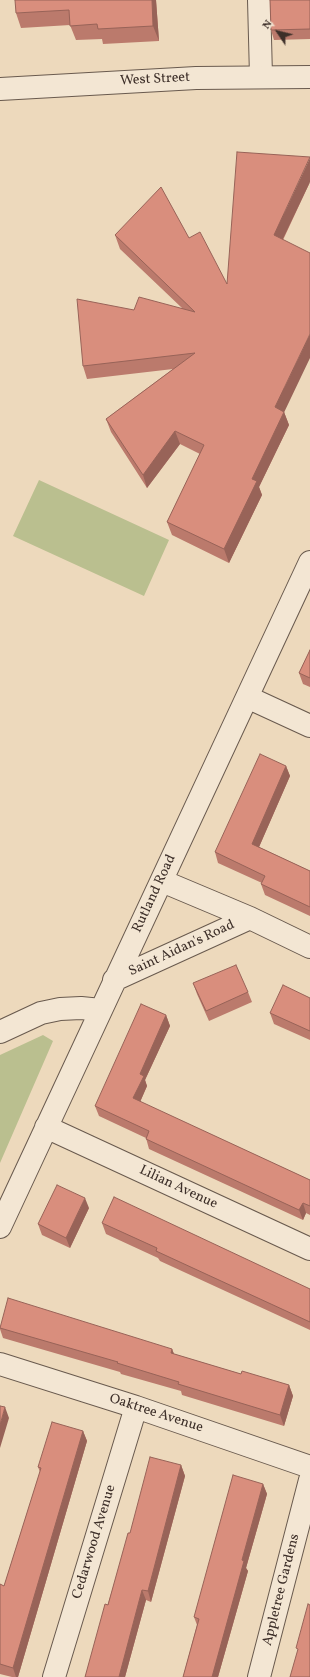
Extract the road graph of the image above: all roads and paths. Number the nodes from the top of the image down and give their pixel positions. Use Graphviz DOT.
graph roads {
  1 [pos="259,0"];
  2 [pos="261,76"];
  3 [pos="310,77"];
  4 [pos="0,89"];
  5 [pos="310,562"];
  6 [pos="247,697"];
  7 [pos="310,726"];
  8 [pos="162,881"];
  9 [pos="250,918"];
  10 [pos="310,947"];
  11 [pos="114,980"];
  12 [pos="101,1010"];
  13 [pos="0,1032"];
  14 [pos="46,1127"];
  15 [pos="0,1227"];
  16 [pos="310,1249"];
  17 [pos="0,1364"];
  18 [pos="136,1406"];
  19 [pos="310,1467"];
  20 [pos="310,1480"];
  21 [pos="54,1677"];
  22 [pos="259,1677"];
  1 -- 2 [label="street"];
  2 -- 3 [label="street, West Street"];
  2 -- 4 [label="street, West Street"];
  5 -- 6 [label="street, Rutland Road"];
  6 -- 7 [label="street"];
  6 -- 8 [label="street, Rutland Road"];
  8 -- 9 [label="street, Saint Aidan's Road"];
  8 -- 11 [label="street, Rutland Road"];
  9 -- 10 [label="street, Saint Aidan's Road"];
  9 -- 11 [label="street, Saint Aidan's Road"];
  11 -- 12 [label="street, Rutland Road"];
  12 -- 13 [label="street"];
  12 -- 14 [label="street, Rutland Road"];
  14 -- 15 [label="street, Rutland Road"];
  14 -- 16 [label="street, Lilian Avenue"];
  17 -- 18 [label="street, Oaktree Avenue"];
  18 -- 19 [label="street, Oaktree Avenue"];
  18 -- 21 [label="street, Cedarwood Avenue"];
  20 -- 22 [label="street, Appletree Gardens"];
}
